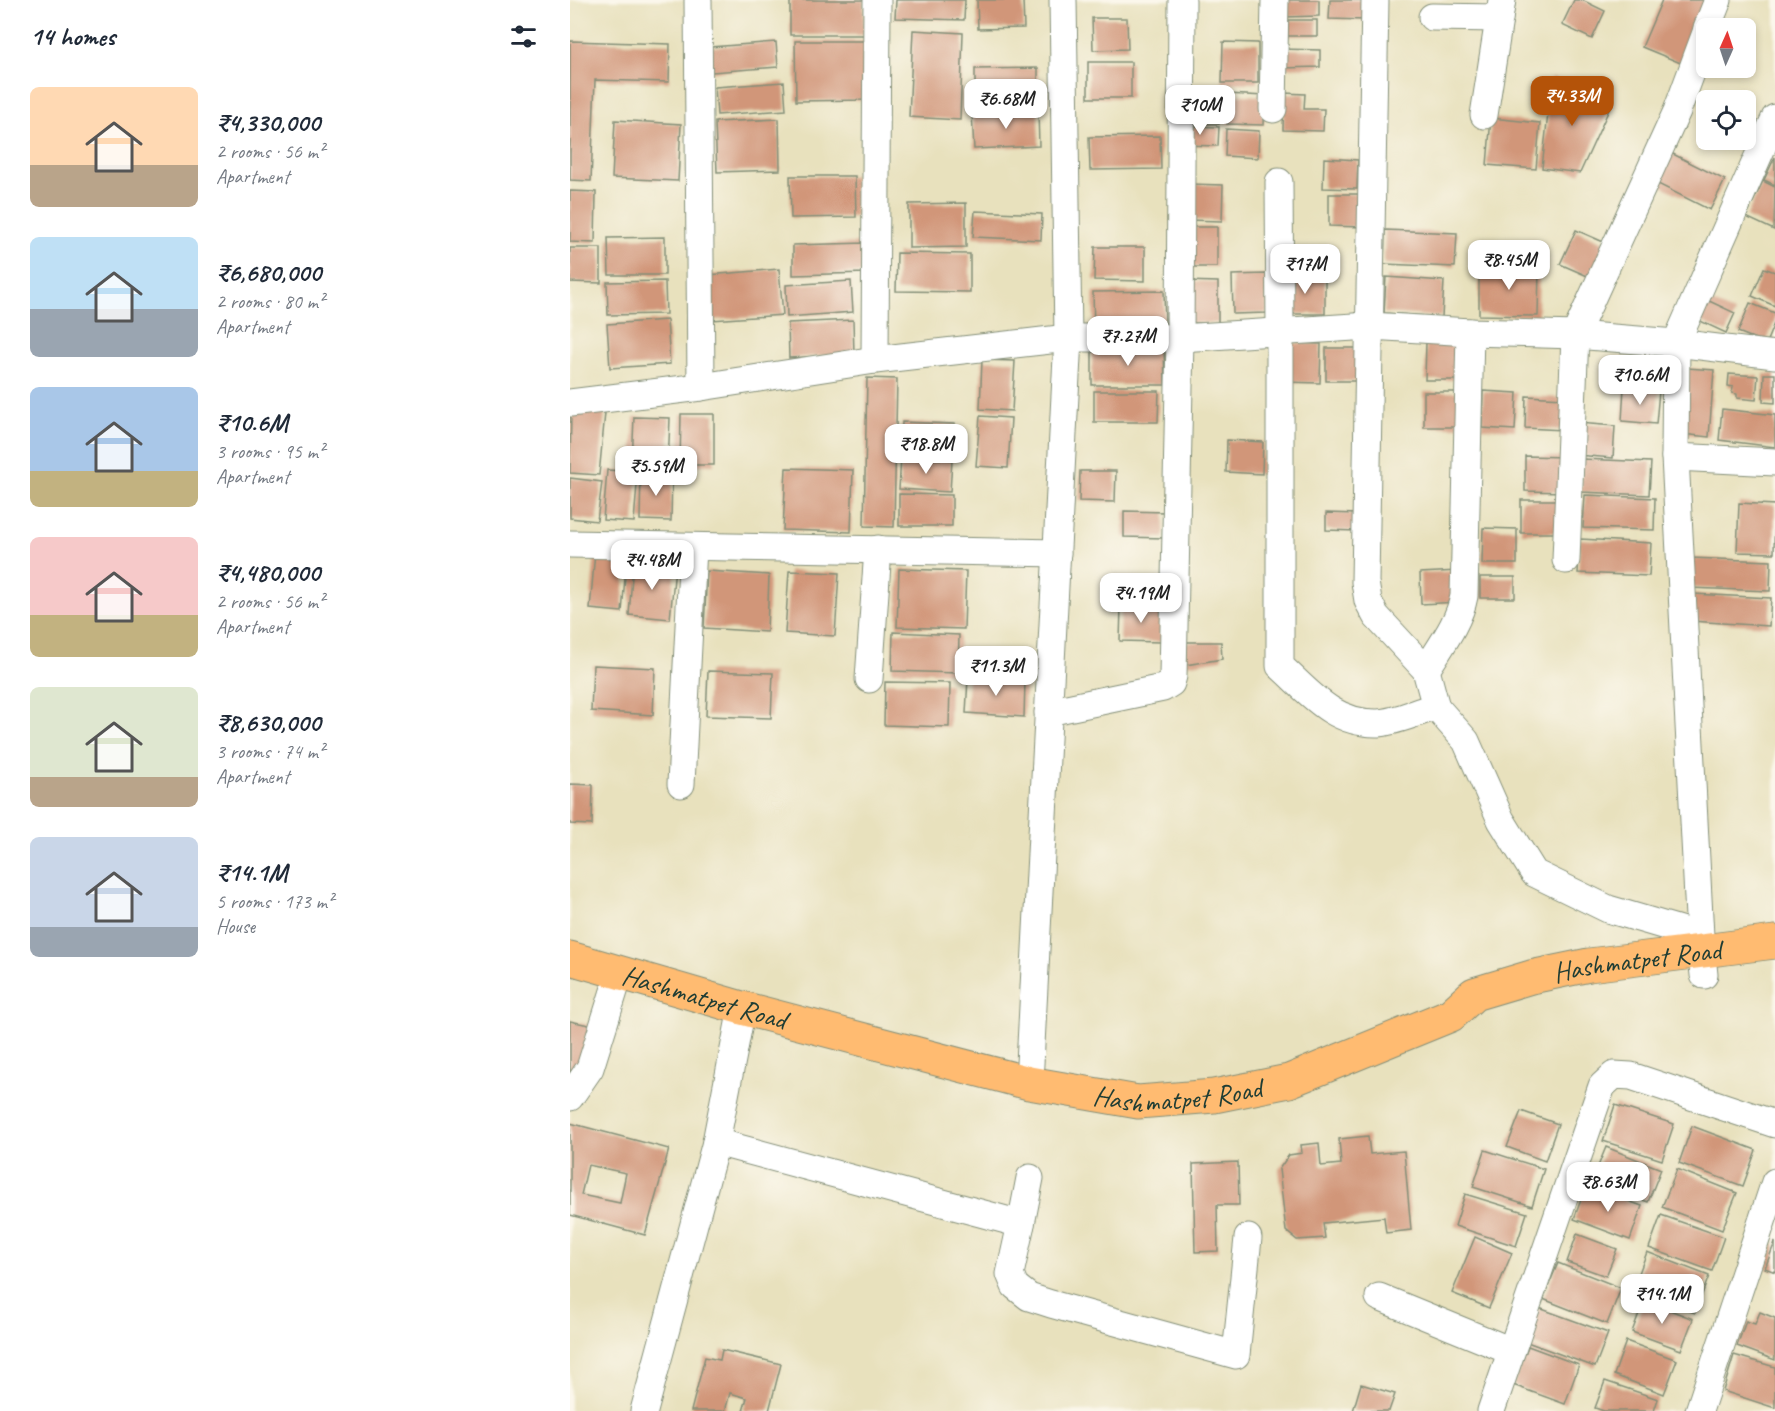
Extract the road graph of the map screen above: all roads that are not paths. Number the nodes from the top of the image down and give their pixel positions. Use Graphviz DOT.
graph roads {
  1 [pos="698,0"];
  2 [pos="877,0"];
  3 [pos="1063,0"];
  4 [pos="1182,0"];
  5 [pos="1275,0"];
  6 [pos="1375,0"];
  7 [pos="1718,0"];
  8 [pos="1501,9"];
  9 [pos="1432,17"];
  10 [pos="1711,18"];
  11 [pos="1696,59"];
  12 [pos="1273,109"];
  13 [pos="1484,115"];
  14 [pos="1775,118"];
  15 [pos="1279,183"];
  16 [pos="1370,326"];
  17 [pos="1280,331"];
  18 [pos="1470,332"];
  19 [pos="1575,335"];
  20 [pos="1068,338"];
  21 [pos="1180,338"];
  22 [pos="1676,343"];
  23 [pos="1775,354"];
  24 [pos="875,360"];
  25 [pos="701,387"];
  26 [pos="570,403"];
  27 [pos="1675,456"];
  28 [pos="1775,462"];
  29 [pos="570,544"];
  30 [pos="693,546"];
  31 [pos="878,549"];
  32 [pos="1057,553"];
  33 [pos="1566,560"];
  34 [pos="1426,670"];
  35 [pos="869,679"];
  36 [pos="1436,707"];
  37 [pos="1048,712"];
  38 [pos="681,784"];
  39 [pos="1775,942"];
  40 [pos="1702,954"];
  41 [pos="570,958"];
  42 [pos="1775,965"];
  43 [pos="620,972"];
  44 [pos="742,1008"];
  45 [pos="1029,1083"];
  46 [pos="570,1097"];
  47 [pos="1775,1124"];
  48 [pos="716,1142"];
  49 [pos="1030,1178"];
  50 [pos="1775,1182"];
  51 [pos="1021,1224"];
  52 [pos="1248,1238"];
  53 [pos="1379,1297"];
  54 [pos="1511,1351"];
  55 [pos="644,1411"];
  56 [pos="1491,1411"];
  57 [pos="1699,1411"];
  1 -- 25 [label="street"];
  2 -- 24 [label="street"];
  3 -- 20 [label="street"];
  4 -- 21 [label="street"];
  5 -- 12 [label="street"];
  6 -- 16 [label="street"];
  7 -- 10 [label="street"];
  8 -- 9 [label="street"];
  8 -- 13 [label="street"];
  11 -- 19 [label="street"];
  14 -- 22 [label="street"];
  15 -- 17 [label="street"];
  16 -- 17 [label="street"];
  16 -- 18 [label="street"];
  16 -- 34 [label="street"];
  17 -- 21 [label="street"];
  17 -- 36 [label="street"];
  18 -- 19 [label="street"];
  18 -- 34 [label="street"];
  19 -- 22 [label="street"];
  19 -- 33 [label="street"];
  20 -- 21 [label="street"];
  20 -- 24 [label="street"];
  20 -- 32 [label="street"];
  21 -- 37 [label="street"];
  22 -- 23 [label="street"];
  22 -- 27 [label="street"];
  24 -- 25 [label="street"];
  25 -- 26 [label="street"];
  27 -- 28 [label="street"];
  27 -- 40 [label="street"];
  29 -- 30 [label="street"];
  30 -- 31 [label="street"];
  30 -- 38 [label="street"];
  31 -- 32 [label="street"];
  31 -- 35 [label="street"];
  32 -- 37 [label="street"];
  34 -- 36 [label="street"];
  36 -- 40 [label="street"];
  37 -- 45 [label="street"];
  39 -- 40 [label="main road, Hashmatpet Road"];
  40 -- 42 [label="main road"];
  40 -- 45 [label="main road, Hashmatpet Road"];
  41 -- 43 [label="main road, Hashmatpet Road"];
  43 -- 44 [label="main road, Hashmatpet Road"];
  43 -- 46 [label="street"];
  44 -- 45 [label="main road, Hashmatpet Road"];
  44 -- 48 [label="street"];
  47 -- 54 [label="street"];
  48 -- 51 [label="street"];
  48 -- 55 [label="street"];
  49 -- 51 [label="street"];
  50 -- 57 [label="street"];
  51 -- 52 [label="street"];
  53 -- 54 [label="street"];
  54 -- 56 [label="street"];
}
